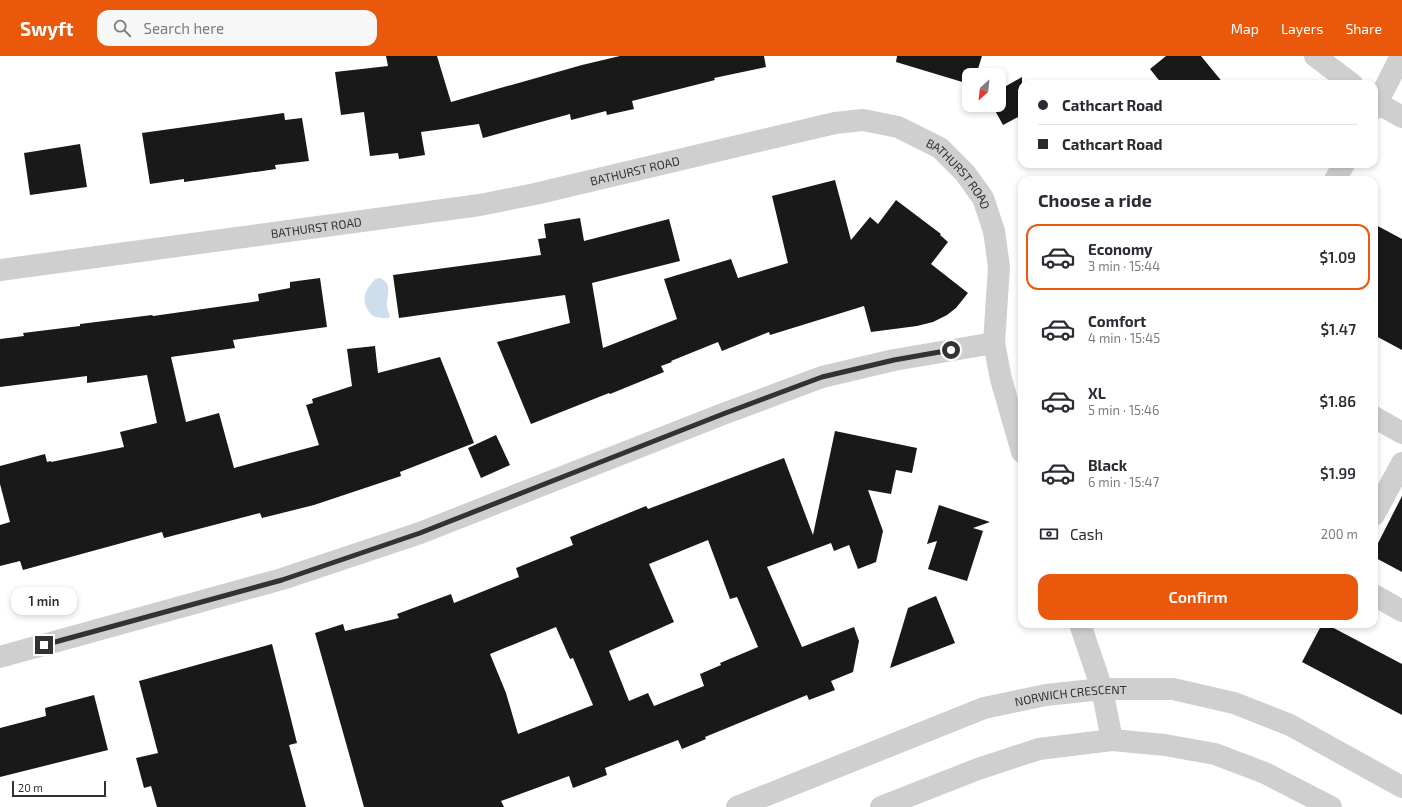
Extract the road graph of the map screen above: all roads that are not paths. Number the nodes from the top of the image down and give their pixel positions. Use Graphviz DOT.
graph roads {
  1 [pos="1315,56"];
  2 [pos="1401,56"];
  3 [pos="1347,80"];
  4 [pos="1378,98"];
  5 [pos="1378,105"];
  6 [pos="1402,117"];
  7 [pos="0,270"];
  8 [pos="994,343"];
  9 [pos="1378,419"];
  10 [pos="1402,433"];
  11 [pos="1018,438"];
  12 [pos="1402,463"];
  13 [pos="1378,508"];
  14 [pos="1378,597"];
  15 [pos="1402,612"];
  16 [pos="1081,628"];
  17 [pos="0,657"];
  18 [pos="1102,688"];
  19 [pos="1112,740"];
  20 [pos="1402,787"];
  21 [pos="737,807"];
  22 [pos="881,807"];
  23 [pos="1331,807"];
  1 -- 3 [label="street"];
  2 -- 4 [label="street"];
  5 -- 6 [label="street"];
  7 -- 8 [label="street, BATHURST ROAD"];
  8 -- 11 [label="street, BATHURST ROAD"];
  8 -- 17 [label="street"];
  9 -- 10 [label="street"];
  12 -- 13 [label="street"];
  14 -- 15 [label="street"];
  16 -- 18 [label="street"];
  18 -- 19 [label="street"];
  18 -- 20 [label="street, NORWICH CRESCENT"];
  18 -- 21 [label="street, NORWICH CRESCENT"];
  19 -- 22 [label="street"];
  19 -- 23 [label="street"];
}
